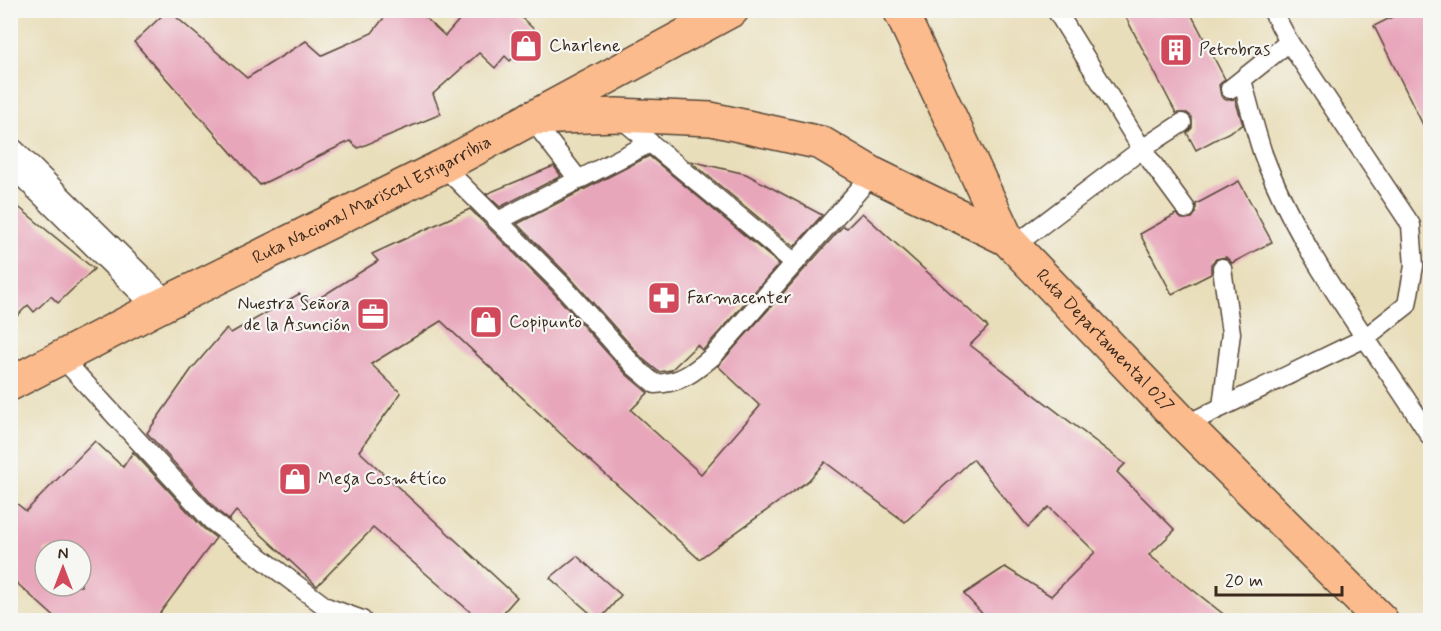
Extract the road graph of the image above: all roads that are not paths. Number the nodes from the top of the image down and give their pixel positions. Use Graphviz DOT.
graph roads {
  1 [pos="732,10"];
  2 [pos="900,10"];
  3 [pos="1056,10"];
  4 [pos="1272,10"];
  5 [pos="1289,42"];
  6 [pos="617,115"];
  7 [pos="531,118"];
  8 [pos="1182,123"];
  9 [pos="650,143"];
  10 [pos="1142,149"];
  11 [pos="10,155"];
  12 [pos="443,166"];
  13 [pos="873,174"];
  14 [pos="578,179"];
  15 [pos="1186,209"];
  16 [pos="498,221"];
  17 [pos="1010,243"];
  18 [pos="795,263"];
  19 [pos="1222,268"];
  20 [pos="162,305"];
  21 [pos="1365,338"];
  22 [pos="62,358"];
  23 [pos="10,384"];
  24 [pos="1222,407"];
  25 [pos="1185,425"];
  26 [pos="1431,436"];
  27 [pos="362,621"];
  28 [pos="1381,621"];
  1 -- 7 [label="main road, Ruta Nacional Mariscal Estigarribia"];
  2 -- 17 [label="main road, Ruta Departamental 027"];
  3 -- 10 [label="lane"];
  4 -- 5 [label="lane"];
  5 -- 21 [label="lane"];
  5 -- 21 [label="lane"];
  6 -- 7 [label="main road"];
  6 -- 9 [label="lane"];
  6 -- 13 [label="main road"];
  7 -- 12 [label="main road, Ruta Nacional Mariscal Estigarribia"];
  7 -- 14 [label="lane"];
  8 -- 10 [label="lane"];
  9 -- 14 [label="lane"];
  9 -- 18 [label="lane"];
  10 -- 15 [label="lane"];
  10 -- 17 [label="lane"];
  11 -- 20 [label="street"];
  12 -- 16 [label="lane"];
  12 -- 20 [label="main road, Ruta Nacional Mariscal Estigarribia"];
  13 -- 17 [label="main road"];
  13 -- 18 [label="lane"];
  14 -- 16 [label="lane"];
  16 -- 18 [label="lane"];
  17 -- 25 [label="main road, Ruta Departamental 027"];
  19 -- 24 [label="lane"];
  20 -- 22 [label="main road, Ruta Nacional Mariscal Estigarribia"];
  21 -- 24 [label="lane"];
  21 -- 26 [label="lane"];
  22 -- 23 [label="main road, Ruta Nacional Mariscal Estigarribia"];
  22 -- 27 [label="lane"];
  24 -- 25 [label="lane"];
  25 -- 28 [label="main road, Ruta Departamental 027"];
}
